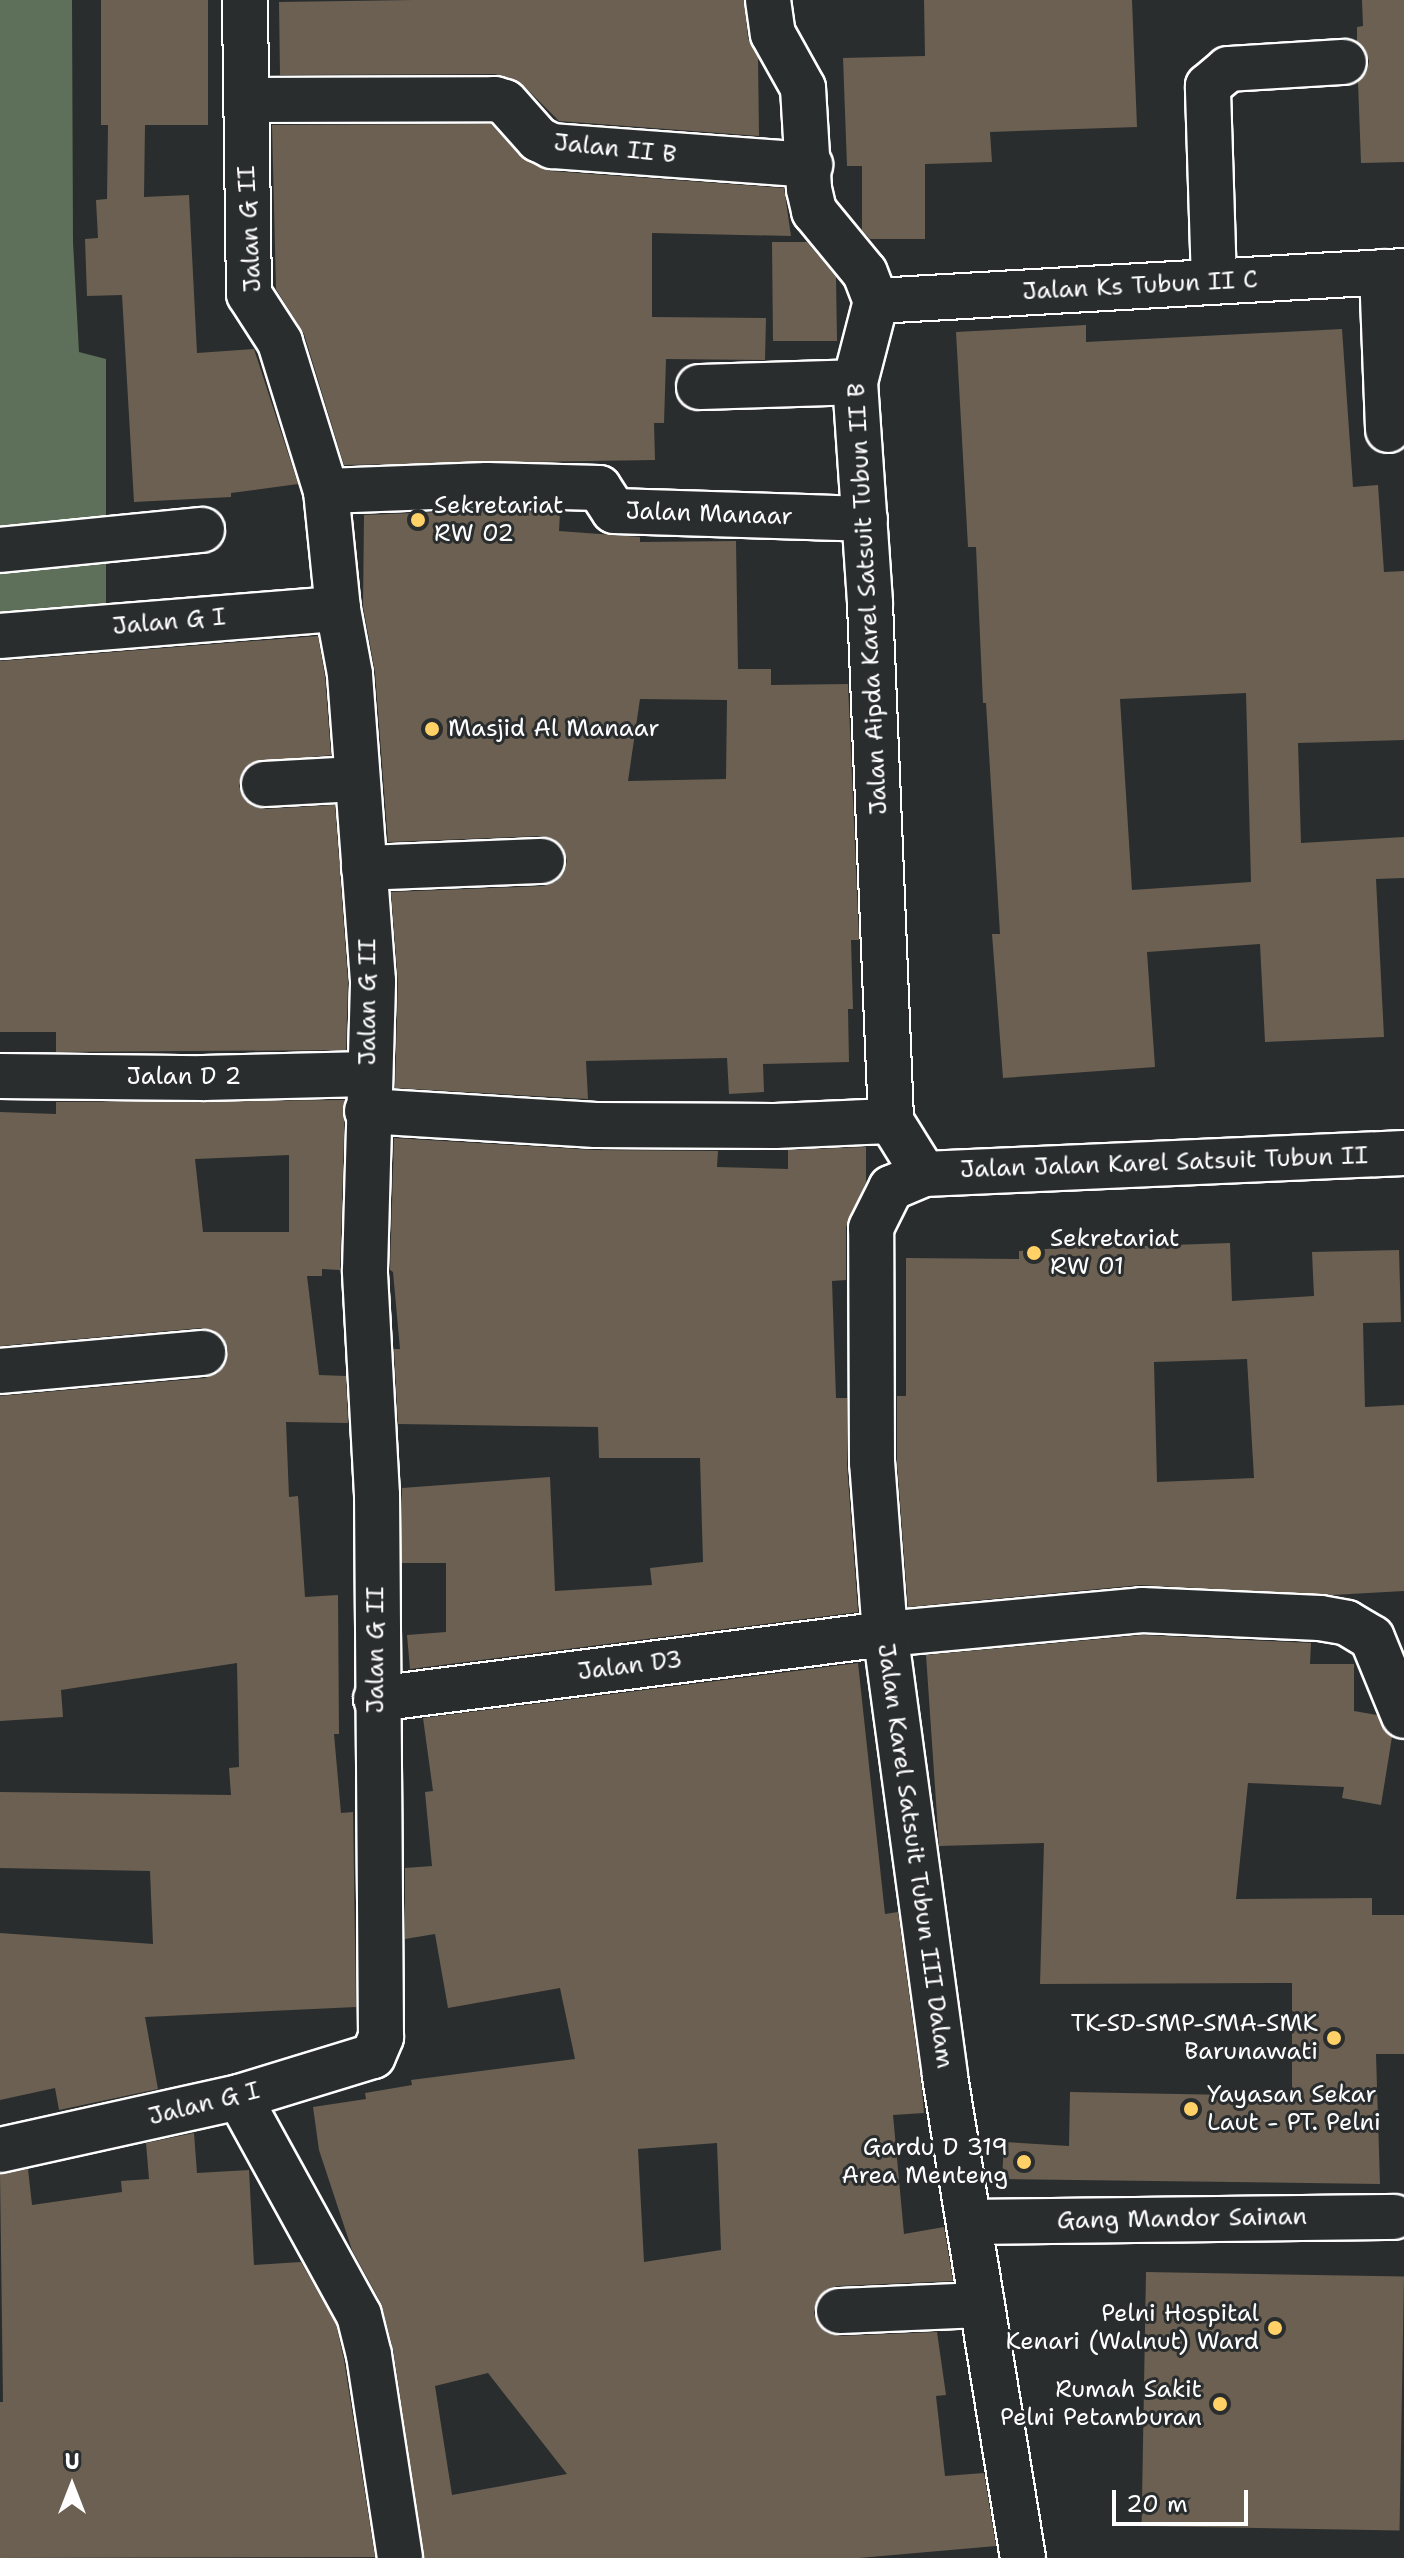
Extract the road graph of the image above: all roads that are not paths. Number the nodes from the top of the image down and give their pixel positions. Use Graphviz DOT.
graph roads {
  1 [pos="245,0"];
  2 [pos="768,0"];
  3 [pos="1344,62"];
  4 [pos="246,100"];
  5 [pos="810,165"];
  6 [pos="1393,272"];
  7 [pos="1214,282"];
  8 [pos="876,301"];
  9 [pos="855,382"];
  10 [pos="699,387"];
  11 [pos="1388,430"];
  12 [pos="326,491"];
  13 [pos="865,519"];
  14 [pos="202,530"];
  15 [pos="0,550"];
  16 [pos="338,609"];
  17 [pos="0,636"];
  18 [pos="356,779"];
  19 [pos="264,784"];
  20 [pos="542,861"];
  21 [pos="364,868"];
  22 [pos="0,1076"];
  23 [pos="368,1093"];
  24 [pos="891,1121"];
  25 [pos="1404,1153"];
  26 [pos="924,1174"];
  27 [pos="203,1353"];
  28 [pos="0,1371"];
  29 [pos="885,1634"];
  30 [pos="376,1699"];
  31 [pos="1404,1716"];
  32 [pos="382,2023"];
  33 [pos="239,2097"];
  34 [pos="0,2150"];
  35 [pos="1394,2217"];
  36 [pos="969,2222"];
  37 [pos="982,2305"];
  38 [pos="839,2311"];
  39 [pos="400,2558"];
  40 [pos="1023,2558"];
  1 -- 4 [label="street, Jalan G II"];
  2 -- 5 [label="street"];
  3 -- 7 [label="street"];
  4 -- 5 [label="street, Jalan II B"];
  4 -- 12 [label="street, Jalan G II"];
  5 -- 8 [label="street"];
  6 -- 7 [label="street, Jalan Ks Tubun II C"];
  6 -- 11 [label="street"];
  7 -- 8 [label="street, Jalan Ks Tubun II C"];
  8 -- 9 [label="street, Jalan Aipda Karel Satsuit Tubun II B"];
  9 -- 10 [label="street"];
  9 -- 13 [label="street, Jalan Aipda Karel Satsuit Tubun II B"];
  12 -- 13 [label="street, Jalan Manaar"];
  12 -- 16 [label="street, Jalan G II"];
  13 -- 24 [label="street, Jalan Aipda Karel Satsuit Tubun II B"];
  14 -- 15 [label="street"];
  16 -- 17 [label="street, Jalan G I"];
  16 -- 18 [label="street, Jalan G II"];
  18 -- 19 [label="street"];
  18 -- 21 [label="street, Jalan G II"];
  20 -- 21 [label="street"];
  21 -- 23 [label="street, Jalan G II"];
  22 -- 23 [label="street, Jalan D 2"];
  23 -- 24 [label="street, Jalan D 2"];
  23 -- 30 [label="street, Jalan G II"];
  24 -- 26 [label="street, Jalan Aipda Karel Satsuit Tubun II B"];
  25 -- 26 [label="street, Jalan Jalan Karel Satsuit Tubun II"];
  26 -- 29 [label="street, Jalan Karel Satsuit Tubun III Dalam"];
  27 -- 28 [label="street"];
  29 -- 30 [label="street, Jalan D3"];
  29 -- 31 [label="street, Jalan D3"];
  29 -- 36 [label="street, Jalan Karel Satsuit Tubun III Dalam"];
  30 -- 32 [label="street, Jalan G II"];
  32 -- 33 [label="street, Jalan G I"];
  33 -- 34 [label="street, Jalan G I"];
  33 -- 39 [label="street"];
  35 -- 36 [label="street, Gang Mandor Sainan"];
  36 -- 37 [label="street, Jalan Karel Satsuit Tubun III Dalam"];
  37 -- 38 [label="street"];
  37 -- 40 [label="street, Jalan Karel Satsuit Tubun III Dalam"];
}
